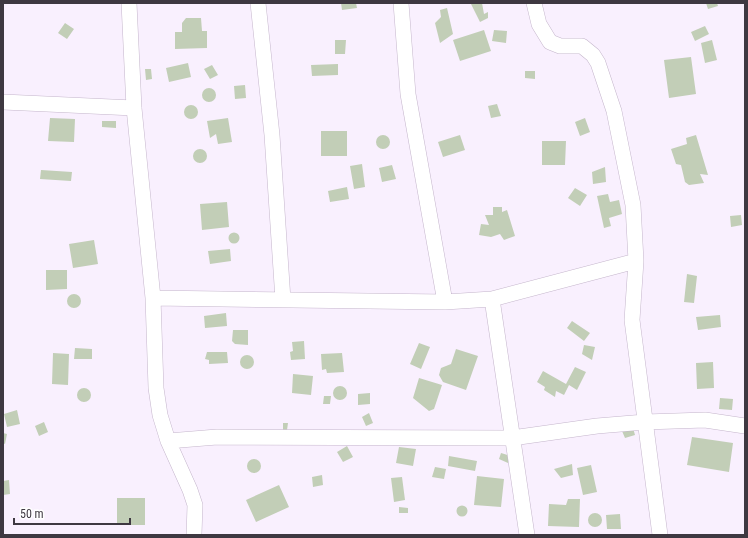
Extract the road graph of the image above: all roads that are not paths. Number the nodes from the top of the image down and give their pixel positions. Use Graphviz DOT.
graph roads {
  1 [pos="129,3"];
  2 [pos="258,3"];
  3 [pos="401,3"];
  4 [pos="534,3"];
  5 [pos="3,102"];
  6 [pos="134,108"];
  7 [pos="636,261"];
  8 [pos="152,298"];
  9 [pos="492,299"];
  10 [pos="283,300"];
  11 [pos="445,302"];
  12 [pos="645,422"];
  13 [pos="745,426"];
  14 [pos="512,438"];
  15 [pos="168,441"];
  16 [pos="194,535"];
  17 [pos="527,535"];
  18 [pos="660,535"];
  1 -- 6 [label="street"];
  2 -- 10 [label="street"];
  3 -- 11 [label="street"];
  4 -- 7 [label="street"];
  5 -- 6 [label="street"];
  6 -- 8 [label="street"];
  7 -- 9 [label="street"];
  7 -- 12 [label="street"];
  8 -- 10 [label="street"];
  8 -- 15 [label="street"];
  9 -- 11 [label="street"];
  9 -- 14 [label="street"];
  10 -- 11 [label="street"];
  12 -- 13 [label="street"];
  12 -- 14 [label="street"];
  12 -- 18 [label="street"];
  14 -- 15 [label="street"];
  14 -- 17 [label="street"];
  15 -- 16 [label="street"];
}
